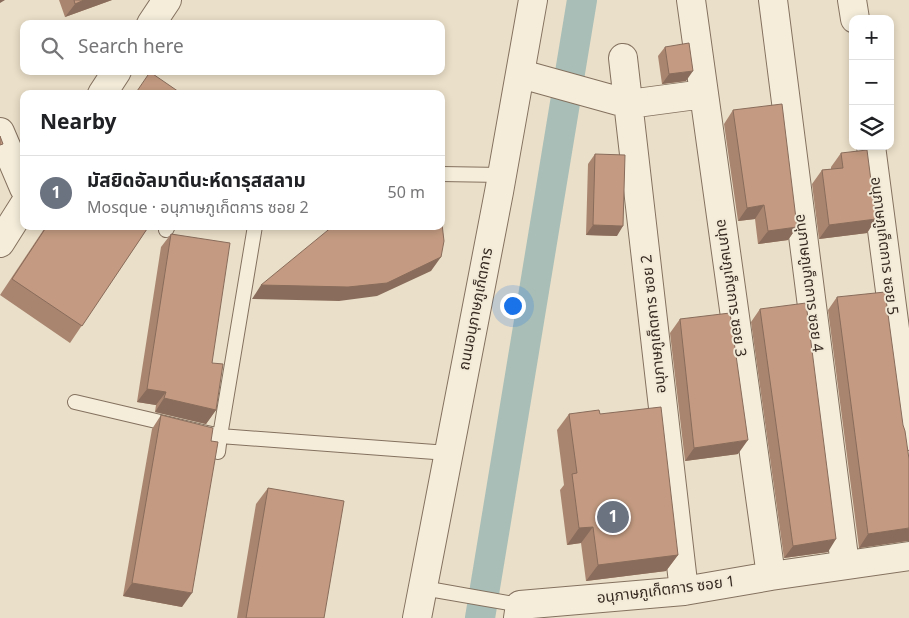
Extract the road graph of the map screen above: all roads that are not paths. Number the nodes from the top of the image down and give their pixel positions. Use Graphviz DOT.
graph roads {
  1 [pos="168,0"];
  2 [pos="533,0"];
  3 [pos="692,0"];
  4 [pos="773,0"];
  5 [pos="852,0"];
  6 [pos="854,15"];
  7 [pos="154,20"];
  8 [pos="623,58"];
  9 [pos="521,74"];
  10 [pos="114,75"];
  11 [pos="105,90"];
  12 [pos="704,94"];
  13 [pos="629,104"];
  14 [pos="0,132"];
  15 [pos="872,150"];
  16 [pos="445,174"];
  17 [pos="502,175"];
  18 [pos="20,179"];
  19 [pos="20,211"];
  20 [pos="254,230"];
  21 [pos="0,243"];
  22 [pos="74,402"];
  23 [pos="220,436"];
  24 [pos="909,436"];
  25 [pos="218,452"];
  26 [pos="448,453"];
  27 [pos="909,556"];
  28 [pos="845,565"];
  29 [pos="770,576"];
  30 [pos="422,588"];
  31 [pos="684,591"];
  32 [pos="519,611"];
  33 [pos="417,618"];
  1 -- 7 [label="street"];
  2 -- 9 [label="street, ถนนอนุภาษภูเก็ตการ"];
  3 -- 12 [label="street, อนุภาษภูเก็ตการ ซอย 3"];
  4 -- 28 [label="street, อนุภาษภูเก็ตการ ซอย 4"];
  5 -- 6 [label="street"];
  8 -- 13 [label="street, อนุภาษภูเก็ตการ ซอย 2"];
  9 -- 13 [label="street"];
  9 -- 17 [label="street, ถนนอนุภาษภูเก็ตการ"];
  10 -- 11 [label="street"];
  12 -- 13 [label="street"];
  12 -- 29 [label="street, อนุภาษภูเก็ตการ ซอย 3"];
  13 -- 31 [label="street, อนุภาษภูเก็ตการ ซอย 2"];
  14 -- 18 [label="street"];
  15 -- 24 [label="street, อนุภาษภูเก็ตการ ซอย 5"];
  16 -- 17 [label="lane"];
  17 -- 26 [label="street, ถนนอนุภาษภูเก็ตการ"];
  19 -- 21 [label="street"];
  20 -- 23 [label="lane"];
  22 -- 23 [label="lane"];
  23 -- 25 [label="lane"];
  23 -- 26 [label="lane"];
  26 -- 30 [label="street, ถนนอนุภาษภูเก็ตการ"];
  27 -- 28 [label="street, อนุภาษภูเก็ตการ ซอย 1"];
  28 -- 29 [label="street, อนุภาษภูเก็ตการ ซอย 1"];
  29 -- 31 [label="street, อนุภาษภูเก็ตการ ซอย 1"];
  30 -- 32 [label="lane, อนุภาษภูเก็ตการ ซอย 1"];
  30 -- 33 [label="street, ถนนอนุภาษภูเก็ตการ"];
  31 -- 32 [label="street, อนุภาษภูเก็ตการ ซอย 1"];
}
